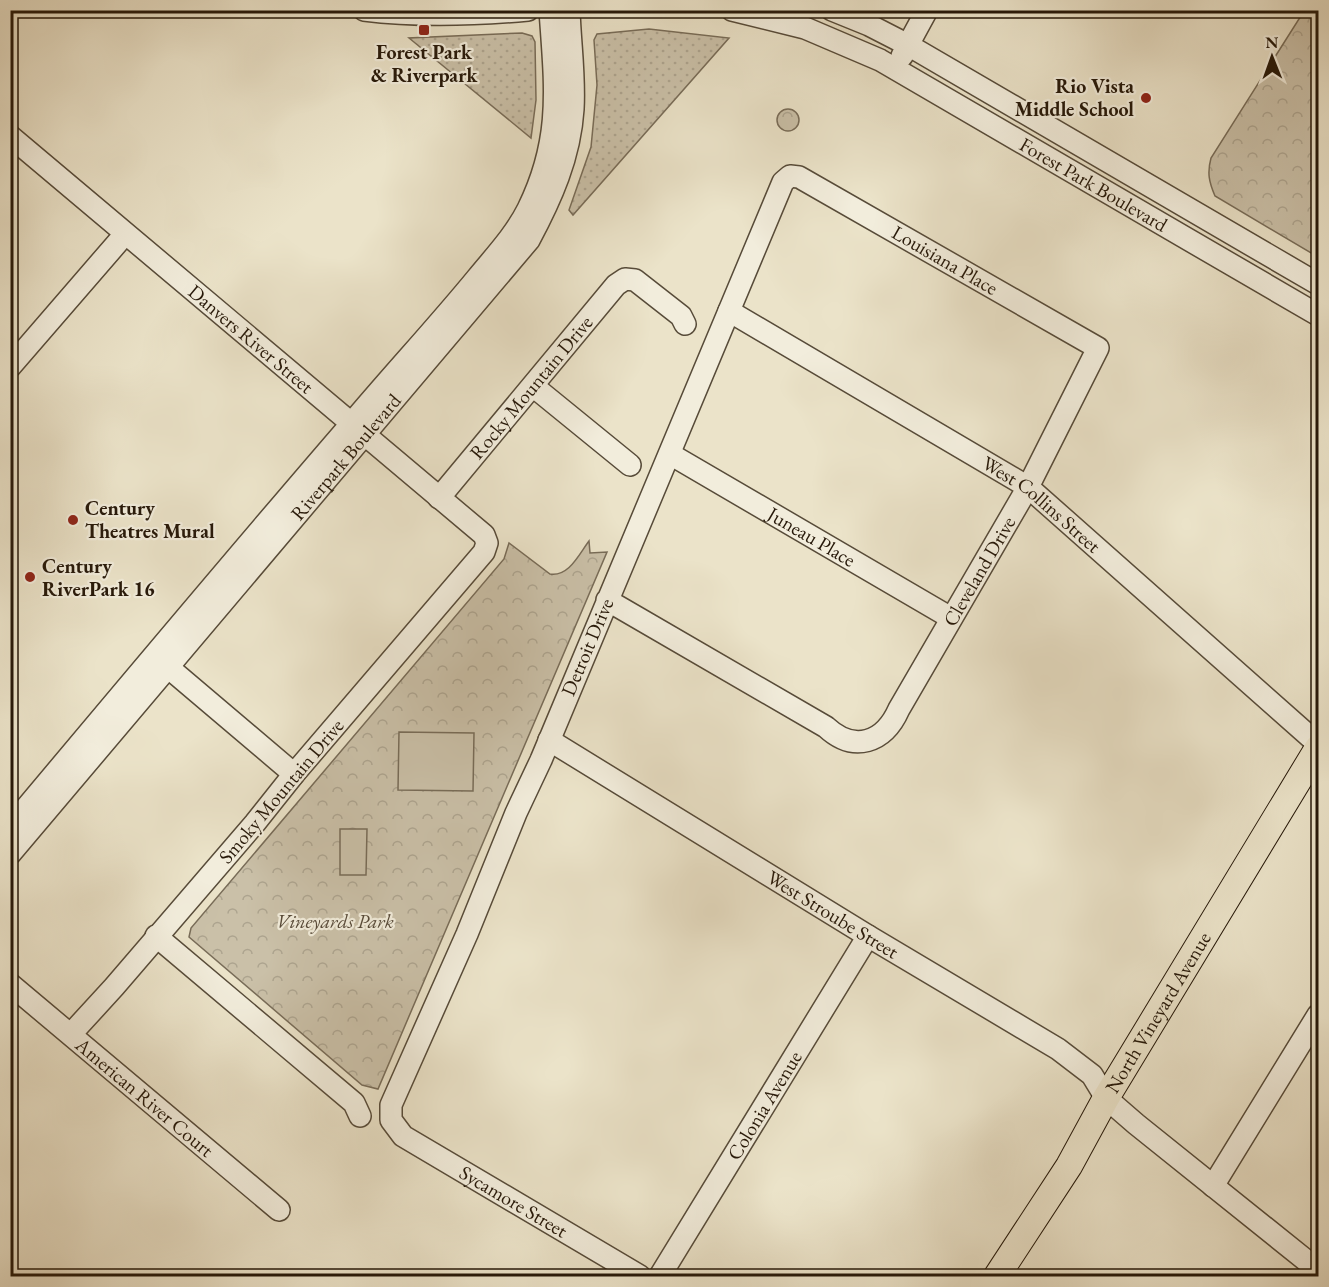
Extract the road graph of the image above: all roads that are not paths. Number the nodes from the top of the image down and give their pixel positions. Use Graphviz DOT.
graph roads {
  1 [pos="364,10"];
  2 [pos="528,10"];
  3 [pos="550,10"];
  4 [pos="568,10"];
  5 [pos="732,10"];
  6 [pos="832,10"];
  7 [pos="927,10"];
  8 [pos="908,45"];
  9 [pos="896,67"];
  10 [pos="10,136"];
  11 [pos="790,177"];
  12 [pos="125,234"];
  13 [pos="1318,284"];
  14 [pos="729,311"];
  15 [pos="1318,315"];
  16 [pos="685,324"];
  17 [pos="1098,348"];
  18 [pos="10,367"];
  19 [pos="533,386"];
  20 [pos="358,429"];
  21 [pos="670,454"];
  22 [pos="630,465"];
  23 [pos="1028,487"];
  24 [pos="439,498"];
  25 [pos="487,543"];
  26 [pos="607,600"];
  27 [pos="951,618"];
  28 [pos="169,668"];
  29 [pos="549,740"];
  30 [pos="1318,746"];
  31 [pos="294,774"];
  32 [pos="10,827"];
  33 [pos="10,854"];
  34 [pos="156,936"];
  35 [pos="868,936"];
  36 [pos="10,984"];
  37 [pos="1318,1015"];
  38 [pos="71,1034"];
  39 [pos="1106,1098"];
  40 [pos="360,1116"];
  41 [pos="391,1120"];
  42 [pos="1213,1186"];
  43 [pos="279,1210"];
  44 [pos="1318,1270"];
  45 [pos="640,1276"];
  46 [pos="660,1276"];
  47 [pos="997,1276"];
  1 -- 2 [label="street"];
  3 -- 20 [label="street, Riverpark Boulevard"];
  4 -- 20 [label="street, Riverpark Boulevard"];
  5 -- 9 [label="street, Forest Park Boulevard"];
  6 -- 8 [label="street, Forest Park Boulevard"];
  7 -- 8 [label="street"];
  8 -- 9 [label="street"];
  8 -- 13 [label="street, Forest Park Boulevard"];
  9 -- 15 [label="street, Forest Park Boulevard"];
  10 -- 12 [label="street, Danvers River Street"];
  11 -- 14 [label="street, Detroit Drive"];
  11 -- 17 [label="street, Louisiana Place"];
  12 -- 18 [label="street"];
  12 -- 20 [label="street, Danvers River Street"];
  14 -- 21 [label="street, Detroit Drive"];
  14 -- 23 [label="street, West Collins Street"];
  16 -- 19 [label="street, Rocky Mountain Drive"];
  17 -- 23 [label="street, Cleveland Drive"];
  19 -- 22 [label="street"];
  19 -- 24 [label="street, Rocky Mountain Drive"];
  20 -- 24 [label="street, Danvers River Street"];
  20 -- 28 [label="street, Riverpark Boulevard"];
  20 -- 32 [label="street, Riverpark Boulevard"];
  21 -- 26 [label="street, Detroit Drive"];
  21 -- 27 [label="street, Juneau Place"];
  23 -- 27 [label="street, Cleveland Drive"];
  23 -- 30 [label="street, West Collins Street"];
  24 -- 25 [label="street, Danvers River Street"];
  25 -- 31 [label="street, Smoky Mountain Drive"];
  26 -- 27 [label="street, Cleveland Drive"];
  26 -- 29 [label="street, Detroit Drive"];
  28 -- 31 [label="street"];
  28 -- 33 [label="street, Riverpark Boulevard"];
  29 -- 35 [label="street, West Stroube Street"];
  29 -- 41 [label="street, Detroit Drive"];
  30 -- 39 [label="main road, North Vineyard Avenue"];
  31 -- 34 [label="street, Smoky Mountain Drive"];
  34 -- 38 [label="street, Smoky Mountain Drive"];
  34 -- 40 [label="street"];
  35 -- 39 [label="street, West Stroube Street"];
  35 -- 46 [label="street, Colonia Avenue"];
  36 -- 38 [label="street, American River Court"];
  37 -- 42 [label="street"];
  38 -- 43 [label="street, American River Court"];
  39 -- 42 [label="street, West Stroube Street"];
  39 -- 47 [label="main road, North Vineyard Avenue"];
  41 -- 45 [label="street, Sycamore Street"];
  42 -- 44 [label="street, West Stroube Street"];
}
